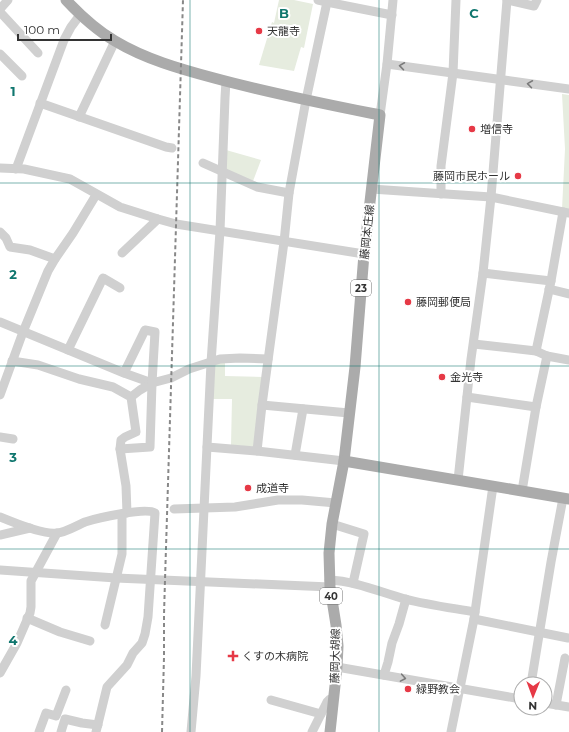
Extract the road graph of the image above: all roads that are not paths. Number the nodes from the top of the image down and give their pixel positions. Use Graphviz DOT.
graph roads {
  1 [pos="8,0"];
  2 [pos="66,0"];
  3 [pos="393,0"];
  4 [pos="456,0"];
  5 [pos="507,0"];
  6 [pos="537,0"];
  7 [pos="323,1"];
  8 [pos="0,10"];
  9 [pos="80,15"];
  10 [pos="392,15"];
  11 [pos="115,41"];
  12 [pos="38,53"];
  13 [pos="0,54"];
  14 [pos="387,64"];
  15 [pos="452,73"];
  16 [pos="22,76"];
  17 [pos="500,80"];
  18 [pos="226,81"];
  19 [pos="569,89"];
  20 [pos="306,100"];
  21 [pos="40,103"];
  22 [pos="380,115"];
  23 [pos="79,117"];
  24 [pos="172,148"];
  25 [pos="203,163"];
  26 [pos="0,168"];
  27 [pos="16,169"];
  28 [pos="222,171"];
  29 [pos="371,189"];
  30 [pos="289,193"];
  31 [pos="441,194"];
  32 [pos="96,195"];
  33 [pos="491,197"];
  34 [pos="566,212"];
  35 [pos="158,219"];
  36 [pos="220,231"];
  37 [pos="0,232"];
  38 [pos="284,242"];
  39 [pos="122,253"];
  40 [pos="364,254"];
  41 [pos="55,259"];
  42 [pos="483,273"];
  43 [pos="550,285"];
  44 [pos="120,288"];
  45 [pos="569,294"];
  46 [pos="0,322"];
  47 [pos="23,332"];
  48 [pos="474,344"];
  49 [pos="68,350"];
  50 [pos="536,351"];
  51 [pos="546,356"];
  52 [pos="268,359"];
  53 [pos="569,360"];
  54 [pos="12,361"];
  55 [pos="211,363"];
  56 [pos="124,373"];
  57 [pos="152,383"];
  58 [pos="0,395"];
  59 [pos="131,397"];
  60 [pos="467,397"];
  61 [pos="262,405"];
  62 [pos="536,407"];
  63 [pos="303,409"];
  64 [pos="349,413"];
  65 [pos="0,437"];
  66 [pos="14,439"];
  67 [pos="207,447"];
  68 [pos="120,449"];
  69 [pos="257,451"];
  70 [pos="295,455"];
  71 [pos="344,461"];
  72 [pos="458,480"];
  73 [pos="493,486"];
  74 [pos="522,491"];
  75 [pos="566,499"];
  76 [pos="336,503"];
  77 [pos="203,508"];
  78 [pos="174,509"];
  79 [pos="124,514"];
  80 [pos="0,517"];
  81 [pos="332,524"];
  82 [pos="31,528"];
  83 [pos="57,533"];
  84 [pos="0,535"];
  85 [pos="0,570"];
  86 [pos="36,572"];
  87 [pos="116,578"];
  88 [pos="151,579"];
  89 [pos="200,582"];
  90 [pos="353,583"];
  91 [pos="330,584"];
  92 [pos="406,599"];
  93 [pos="474,616"];
  94 [pos="27,618"];
  95 [pos="105,625"];
  96 [pos="539,632"];
  97 [pos="568,638"];
  98 [pos="90,641"];
  99 [pos="565,658"];
  100 [pos="337,667"];
  101 [pos="0,673"];
  102 [pos="384,675"];
  103 [pos="532,676"];
  104 [pos="459,688"];
  105 [pos="66,690"];
  106 [pos="334,698"];
  107 [pos="513,698"];
  108 [pos="271,700"];
  109 [pos="553,704"];
  110 [pos="556,705"];
  111 [pos="569,707"];
  112 [pos="321,714"];
  113 [pos="56,716"];
  114 [pos="66,719"];
  115 [pos="97,728"];
  116 [pos="39,732"];
  117 [pos="61,732"];
  118 [pos="191,732"];
  119 [pos="312,732"];
  120 [pos="330,732"];
  121 [pos="450,732"];
  1 -- 8 [label="street"];
  2 -- 9 [label="main road"];
  3 -- 10 [label="street"];
  4 -- 15 [label="street"];
  5 -- 6 [label="street"];
  5 -- 17 [label="street"];
  7 -- 10 [label="street"];
  7 -- 20 [label="street"];
  8 -- 12 [label="street"];
  9 -- 11 [label="main road"];
  9 -- 21 [label="street"];
  10 -- 14 [label="street"];
  11 -- 18 [label="main road"];
  11 -- 23 [label="street"];
  13 -- 16 [label="street"];
  15 -- 14 [label="street, one-way"];
  14 -- 22 [label="street"];
  15 -- 17 [label="street"];
  15 -- 31 [label="street"];
  19 -- 17 [label="street, one-way"];
  17 -- 33 [label="street"];
  18 -- 20 [label="main road"];
  18 -- 28 [label="street"];
  20 -- 22 [label="main road"];
  20 -- 30 [label="street"];
  21 -- 23 [label="street"];
  21 -- 27 [label="street"];
  22 -- 29 [label="main road, 藤岡本庄線 / 23"];
  23 -- 24 [label="street"];
  25 -- 28 [label="street"];
  26 -- 27 [label="street"];
  27 -- 32 [label="street"];
  28 -- 30 [label="street"];
  28 -- 36 [label="street"];
  29 -- 31 [label="street"];
  29 -- 40 [label="main road, 藤岡本庄線 / 23"];
  30 -- 38 [label="street"];
  31 -- 33 [label="street"];
  32 -- 35 [label="street"];
  32 -- 41 [label="street"];
  33 -- 34 [label="street"];
  33 -- 42 [label="street"];
  34 -- 43 [label="street"];
  35 -- 36 [label="street"];
  35 -- 39 [label="street"];
  36 -- 38 [label="street"];
  36 -- 55 [label="street"];
  37 -- 41 [label="street"];
  38 -- 40 [label="street"];
  38 -- 52 [label="street"];
  40 -- 64 [label="main road, 藤岡本庄線 / 23"];
  41 -- 47 [label="street"];
  42 -- 43 [label="street"];
  42 -- 48 [label="street"];
  43 -- 45 [label="street"];
  43 -- 50 [label="street"];
  44 -- 49 [label="street"];
  46 -- 47 [label="street"];
  47 -- 49 [label="street"];
  47 -- 54 [label="street"];
  48 -- 50 [label="street"];
  48 -- 60 [label="street"];
  49 -- 56 [label="street"];
  50 -- 51 [label="street"];
  51 -- 53 [label="street"];
  51 -- 62 [label="street"];
  52 -- 55 [label="street"];
  52 -- 61 [label="street"];
  54 -- 58 [label="street"];
  54 -- 59 [label="street"];
  55 -- 57 [label="street"];
  55 -- 67 [label="street"];
  56 -- 57 [label="street"];
  56 -- 57 [label="street"];
  57 -- 59 [label="street"];
  57 -- 68 [label="street"];
  59 -- 68 [label="street"];
  60 -- 62 [label="street"];
  60 -- 72 [label="street"];
  61 -- 63 [label="street"];
  61 -- 69 [label="street"];
  62 -- 74 [label="street"];
  63 -- 64 [label="street"];
  63 -- 70 [label="street"];
  64 -- 71 [label="main road, 藤岡本庄線 / 23"];
  65 -- 66 [label="street"];
  67 -- 69 [label="street"];
  67 -- 77 [label="street"];
  68 -- 79 [label="street"];
  69 -- 70 [label="street"];
  70 -- 71 [label="street"];
  71 -- 72 [label="main road"];
  71 -- 76 [label="main road, 藤岡大胡線 / 40"];
  72 -- 73 [label="main road"];
  73 -- 74 [label="main road"];
  73 -- 93 [label="street"];
  74 -- 75 [label="main road"];
  75 -- 96 [label="street"];
  76 -- 77 [label="street"];
  76 -- 81 [label="main road, 藤岡大胡線 / 40"];
  77 -- 78 [label="street"];
  77 -- 89 [label="street"];
  79 -- 83 [label="street"];
  79 -- 87 [label="street"];
  79 -- 88 [label="street"];
  80 -- 82 [label="street"];
  81 -- 90 [label="street"];
  81 -- 91 [label="main road, 藤岡大胡線 / 40"];
  82 -- 83 [label="street"];
  82 -- 84 [label="street"];
  83 -- 86 [label="street"];
  85 -- 86 [label="street"];
  86 -- 87 [label="street"];
  86 -- 94 [label="street"];
  87 -- 88 [label="street"];
  87 -- 95 [label="street"];
  88 -- 89 [label="street"];
  88 -- 115 [label="street"];
  89 -- 91 [label="street"];
  89 -- 118 [label="street"];
  90 -- 91 [label="street"];
  90 -- 92 [label="street"];
  91 -- 100 [label="main road, 藤岡大胡線 / 40"];
  92 -- 93 [label="street"];
  92 -- 102 [label="street"];
  93 -- 96 [label="street"];
  93 -- 104 [label="street"];
  94 -- 98 [label="street"];
  94 -- 101 [label="street"];
  96 -- 97 [label="street"];
  96 -- 103 [label="street"];
  99 -- 110 [label="street"];
  100 -- 102 [label="street"];
  100 -- 106 [label="main road, 藤岡大胡線 / 40"];
  102 -- 104 [label="street, one-way"];
  104 -- 107 [label="street"];
  104 -- 121 [label="street"];
  105 -- 113 [label="street"];
  106 -- 112 [label="street"];
  106 -- 120 [label="main road, 藤岡大胡線 / 40"];
  108 -- 112 [label="street"];
  109 -- 110 [label="street"];
  110 -- 111 [label="street"];
  112 -- 119 [label="street"];
  113 -- 114 [label="street"];
  113 -- 116 [label="street"];
  114 -- 115 [label="street"];
  114 -- 117 [label="street"];
}
